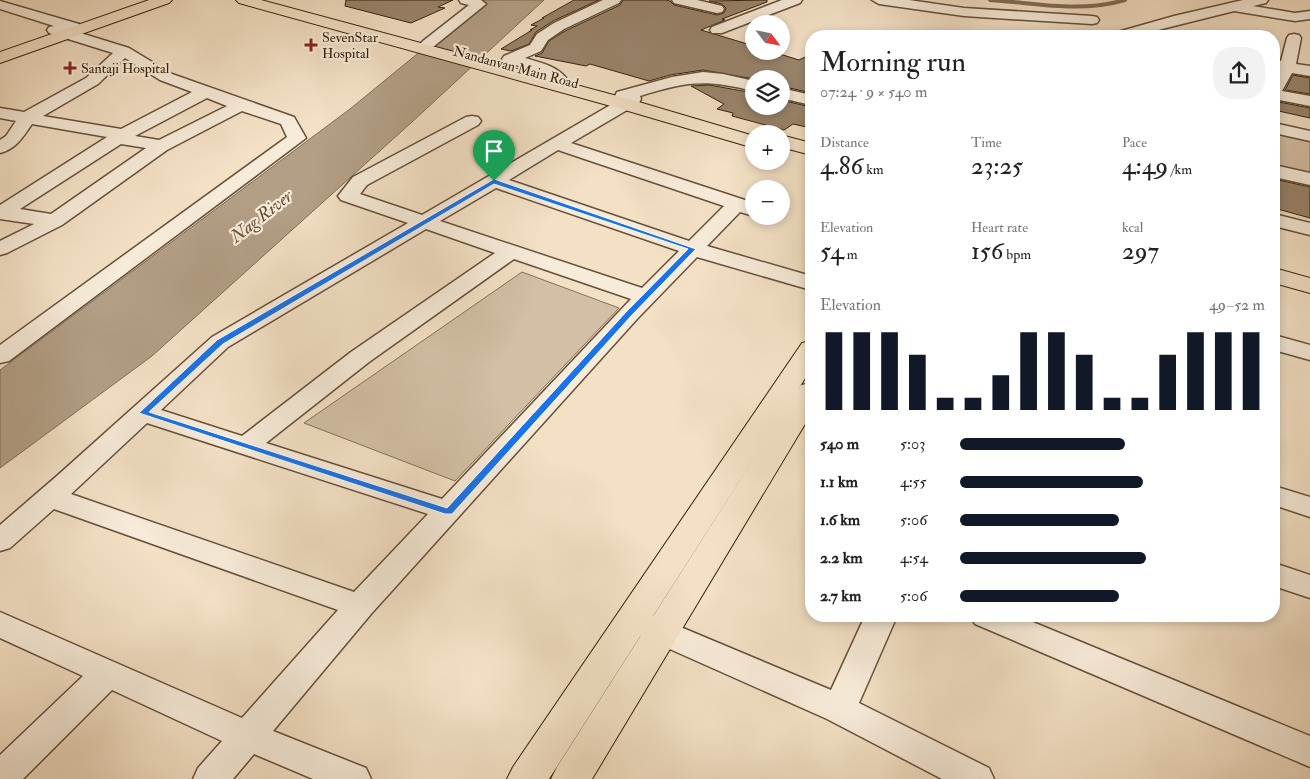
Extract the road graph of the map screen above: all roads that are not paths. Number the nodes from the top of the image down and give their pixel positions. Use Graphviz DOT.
graph roads {
  1 [pos="24,0"];
  2 [pos="142,0"];
  3 [pos="164,0"];
  4 [pos="244,0"];
  5 [pos="275,0"];
  6 [pos="466,0"];
  7 [pos="614,0"];
  8 [pos="679,0"];
  9 [pos="794,0"];
  10 [pos="879,0"];
  11 [pos="1261,0"];
  12 [pos="0,4"];
  13 [pos="1232,7"];
  14 [pos="717,9"];
  15 [pos="1310,15"];
  16 [pos="1295,17"];
  17 [pos="76,27"];
  18 [pos="716,30"];
  19 [pos="1090,30"];
  20 [pos="1141,30"];
  21 [pos="1294,38"];
  22 [pos="1310,40"];
  23 [pos="421,44"];
  24 [pos="0,49"];
  25 [pos="124,51"];
  26 [pos="0,58"];
  27 [pos="486,63"];
  28 [pos="1281,65"];
  29 [pos="1310,71"];
  30 [pos="558,78"];
  31 [pos="745,84"];
  32 [pos="206,92"];
  33 [pos="1280,94"];
  34 [pos="790,95"];
  35 [pos="805,99"];
  36 [pos="627,100"];
  37 [pos="1310,101"];
  38 [pos="241,105"];
  39 [pos="0,113"];
  40 [pos="28,117"];
  41 [pos="472,121"];
  42 [pos="1280,129"];
  43 [pos="745,131"];
  44 [pos="1310,136"];
  45 [pos="121,137"];
  46 [pos="745,139"];
  47 [pos="790,143"];
  48 [pos="557,144"];
  49 [pos="161,146"];
  50 [pos="805,147"];
  51 [pos="0,148"];
  52 [pos="790,152"];
  53 [pos="805,156"];
  54 [pos="1280,172"];
  55 [pos="1310,180"];
  56 [pos="494,181"];
  57 [pos="745,207"];
  58 [pos="1,212"];
  59 [pos="55,221"];
  60 [pos="425,222"];
  61 [pos="1280,222"];
  62 [pos="1310,229"];
  63 [pos="0,249"];
  64 [pos="693,249"];
  65 [pos="512,251"];
  66 [pos="1280,277"];
  67 [pos="805,281"];
  68 [pos="1310,286"];
  69 [pos="1280,288"];
  70 [pos="1310,296"];
  71 [pos="645,297"];
  72 [pos="1280,344"];
  73 [pos="1310,353"];
  74 [pos="0,356"];
  75 [pos="805,359"];
  76 [pos="805,400"];
  77 [pos="143,413"];
  78 [pos="246,446"];
  79 [pos="1280,497"];
  80 [pos="50,498"];
  81 [pos="1310,508"];
  82 [pos="448,511"];
  83 [pos="0,541"];
  84 [pos="1280,576"];
  85 [pos="1310,588"];
  86 [pos="360,606"];
  87 [pos="878,622"];
  88 [pos="1000,622"];
  89 [pos="0,624"];
  90 [pos="647,626"];
  91 [pos="108,673"];
  92 [pos="839,709"];
  93 [pos="249,737"];
  94 [pos="1310,752"];
  95 [pos="0,778"];
  96 [pos="211,779"];
  97 [pos="353,779"];
  98 [pos="527,779"];
  99 [pos="571,779"];
  100 [pos="976,779"];
  1 -- 17 [label="street"];
  2 -- 17 [label="main road"];
  3 -- 17 [label="main road"];
  4 -- 23 [label="main road"];
  5 -- 23 [label="main road"];
  6 -- 23 [label="street"];
  7 -- 30 [label="street"];
  8 -- 14 [label="street"];
  9 -- 18 [label="street"];
  10 -- 19 [label="street"];
  11 -- 13 [label="street"];
  12 -- 17 [label="street"];
  13 -- 16 [label="street"];
  13 -- 20 [label="street"];
  15 -- 16 [label="street"];
  16 -- 21 [label="street"];
  17 -- 24 [label="main road"];
  17 -- 25 [label="street"];
  17 -- 26 [label="main road"];
  21 -- 22 [label="street"];
  21 -- 28 [label="street"];
  23 -- 27 [label="main road"];
  25 -- 32 [label="street"];
  25 -- 40 [label="street"];
  27 -- 30 [label="main road, Nandanvan Main Road"];
  27 -- 36 [label="main road"];
  28 -- 29 [label="street"];
  30 -- 36 [label="main road, Nandanvan Main Road"];
  31 -- 36 [label="street"];
  32 -- 38 [label="street"];
  32 -- 45 [label="street"];
  33 -- 37 [label="street"];
  34 -- 35 [label="street"];
  36 -- 43 [label="main road, Nandanvan Main Road"];
  36 -- 46 [label="main road"];
  36 -- 48 [label="street"];
  38 -- 49 [label="street"];
  38 -- 74 [label="street"];
  39 -- 40 [label="street"];
  40 -- 45 [label="street"];
  40 -- 51 [label="street"];
  41 -- 60 [label="street"];
  42 -- 44 [label="street"];
  45 -- 49 [label="street"];
  45 -- 58 [label="street"];
  47 -- 50 [label="main road"];
  48 -- 56 [label="street"];
  48 -- 57 [label="street"];
  49 -- 59 [label="street"];
  52 -- 53 [label="main road"];
  54 -- 55 [label="street"];
  56 -- 60 [label="street"];
  56 -- 64 [label="street"];
  57 -- 64 [label="street"];
  58 -- 59 [label="street"];
  59 -- 63 [label="street"];
  60 -- 65 [label="street"];
  60 -- 77 [label="street"];
  61 -- 62 [label="street"];
  64 -- 67 [label="street"];
  64 -- 71 [label="street"];
  65 -- 71 [label="street"];
  65 -- 78 [label="street"];
  66 -- 68 [label="main road"];
  69 -- 70 [label="main road"];
  71 -- 82 [label="street"];
  72 -- 73 [label="street"];
  75 -- 90 [label="main road"];
  76 -- 90 [label="main road"];
  77 -- 78 [label="street"];
  77 -- 80 [label="street"];
  78 -- 82 [label="street"];
  79 -- 81 [label="street"];
  80 -- 83 [label="street"];
  80 -- 86 [label="street"];
  82 -- 86 [label="street"];
  84 -- 85 [label="street"];
  86 -- 93 [label="street"];
  87 -- 92 [label="street"];
  88 -- 94 [label="street"];
  89 -- 91 [label="street"];
  90 -- 92 [label="street"];
  90 -- 98 [label="main road"];
  90 -- 99 [label="main road"];
  91 -- 93 [label="street"];
  91 -- 95 [label="street"];
  92 -- 100 [label="street"];
  93 -- 96 [label="street"];
  93 -- 97 [label="street"];
}
